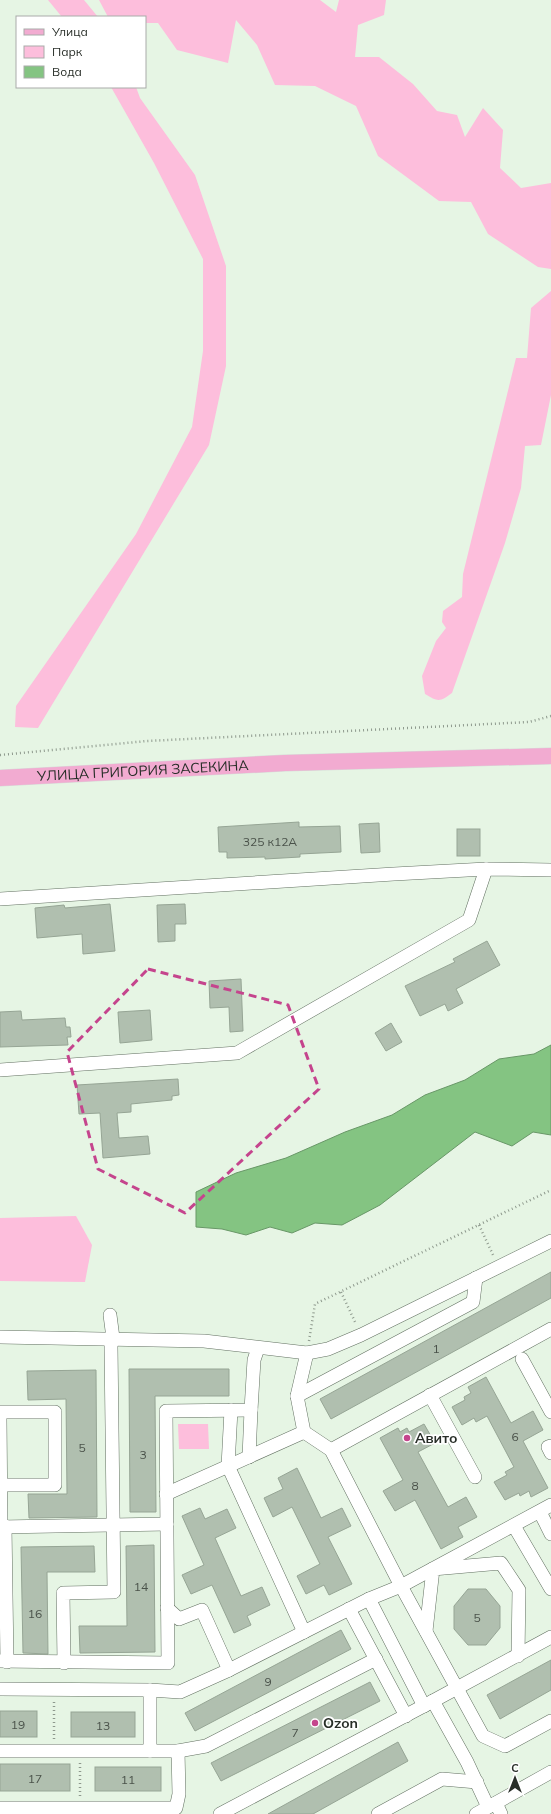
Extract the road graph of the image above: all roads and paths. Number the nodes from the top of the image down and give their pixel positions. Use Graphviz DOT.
graph roads {
  1 [pos="551,716"];
  2 [pos="0,755"];
  3 [pos="551,756"];
  4 [pos="0,778"];
  5 [pos="486,870"];
  6 [pos="551,870"];
  7 [pos="0,900"];
  8 [pos="0,1070"];
  9 [pos="551,1190"];
  10 [pos="479,1225"];
  11 [pos="551,1241"];
  12 [pos="499,1267"];
  13 [pos="476,1278"];
  14 [pos="342,1292"];
  15 [pos="110,1315"];
  16 [pos="551,1329"];
  17 [pos="361,1335"];
  18 [pos="0,1337"];
  19 [pos="113,1338"];
  20 [pos="258,1348"];
  21 [pos="307,1354"];
  22 [pos="522,1359"];
  23 [pos="430,1395"];
  24 [pos="297,1396"];
  25 [pos="231,1410"];
  26 [pos="251,1410"];
  27 [pos="0,1412"];
  28 [pos="551,1412"];
  29 [pos="0,1419"];
  30 [pos="304,1432"];
  31 [pos="551,1446"];
  32 [pos="331,1450"];
  33 [pos="551,1453"];
  34 [pos="249,1456"];
  35 [pos="228,1466"];
  36 [pos="475,1477"];
  37 [pos="0,1485"];
  38 [pos="166,1494"];
  39 [pos="545,1509"];
  40 [pos="167,1524"];
  41 [pos="113,1525"];
  42 [pos="514,1526"];
  43 [pos="2,1527"];
  44 [pos="551,1534"];
  45 [pos="433,1569"];
  46 [pos="401,1586"];
  47 [pos="551,1589"];
  48 [pos="369,1599"];
  49 [pos="168,1608"];
  50 [pos="349,1609"];
  51 [pos="426,1631"];
  52 [pos="304,1632"];
  53 [pos="551,1637"];
  54 [pos="518,1656"];
  55 [pos="376,1659"];
  56 [pos="4,1661"];
  57 [pos="64,1663"];
  58 [pos="229,1670"];
  59 [pos="0,1689"];
  60 [pos="54,1689"];
  61 [pos="457,1689"];
  62 [pos="150,1690"];
  63 [pos="428,1704"];
  64 [pos="406,1716"];
  65 [pos="551,1721"];
  66 [pos="0,1751"];
  67 [pos="54,1751"];
  68 [pos="80,1751"];
  69 [pos="150,1751"];
  70 [pos="178,1751"];
  71 [pos="551,1772"];
  72 [pos="476,1782"];
  73 [pos="0,1808"];
  74 [pos="495,1808"];
  75 [pos="77,1810"];
  76 [pos="220,1814"];
  77 [pos="378,1814"];
  78 [pos="476,1814"];
  1 -- 2 [label="path"];
  3 -- 4 [label="main road, УЛИЦА ГРИГОРИЯ ЗАСЕКИНА"];
  5 -- 6 [label="street"];
  5 -- 7 [label="street"];
  5 -- 8 [label="street"];
  9 -- 10 [label="path"];
  10 -- 12 [label="path"];
  10 -- 14 [label="path"];
  11 -- 12 [label="street"];
  12 -- 13 [label="street"];
  13 -- 17 [label="street"];
  13 -- 24 [label="street"];
  14 -- 17 [label="path"];
  14 -- 21 [label="path"];
  15 -- 19 [label="street"];
  16 -- 23 [label="street"];
  17 -- 21 [label="street"];
  18 -- 19 [label="street"];
  19 -- 20 [label="street"];
  19 -- 41 [label="street"];
  20 -- 21 [label="street"];
  20 -- 26 [label="street"];
  21 -- 24 [label="street"];
  22 -- 28 [label="street"];
  23 -- 32 [label="street"];
  23 -- 36 [label="street"];
  24 -- 30 [label="street"];
  25 -- 26 [label="street"];
  25 -- 35 [label="street"];
  25 -- 38 [label="street"];
  26 -- 34 [label="street"];
  27 -- 37 [label="street"];
  29 -- 37 [label="street"];
  30 -- 32 [label="street"];
  30 -- 34 [label="street"];
  31 -- 33 [label="street"];
  32 -- 46 [label="street"];
  34 -- 35 [label="street"];
  35 -- 38 [label="street"];
  35 -- 52 [label="street"];
  37 -- 43 [label="street"];
  38 -- 40 [label="street"];
  39 -- 42 [label="street"];
  39 -- 44 [label="street"];
  40 -- 41 [label="street"];
  40 -- 49 [label="street"];
  41 -- 43 [label="street"];
  41 -- 57 [label="street"];
  42 -- 45 [label="street"];
  42 -- 47 [label="street"];
  43 -- 56 [label="street"];
  45 -- 46 [label="street"];
  45 -- 51 [label="street"];
  45 -- 54 [label="street"];
  46 -- 48 [label="street"];
  46 -- 51 [label="street"];
  48 -- 50 [label="street"];
  48 -- 63 [label="street"];
  49 -- 57 [label="street"];
  49 -- 58 [label="street"];
  50 -- 52 [label="street"];
  50 -- 55 [label="street"];
  51 -- 61 [label="street"];
  52 -- 58 [label="street"];
  53 -- 54 [label="street"];
  54 -- 61 [label="street"];
  55 -- 64 [label="street"];
  55 -- 70 [label="street"];
  56 -- 57 [label="street"];
  58 -- 62 [label="street"];
  59 -- 60 [label="street"];
  60 -- 62 [label="street"];
  60 -- 67 [label="path"];
  61 -- 63 [label="street"];
  61 -- 65 [label="street"];
  62 -- 69 [label="street"];
  63 -- 64 [label="street"];
  63 -- 72 [label="street"];
  64 -- 76 [label="street"];
  66 -- 67 [label="street"];
  67 -- 68 [label="street"];
  68 -- 69 [label="street"];
  68 -- 75 [label="path"];
  69 -- 70 [label="street"];
  70 -- 75 [label="street"];
  71 -- 74 [label="street"];
  72 -- 74 [label="street"];
  72 -- 77 [label="street"];
  73 -- 75 [label="street"];
  74 -- 78 [label="street"];
}
